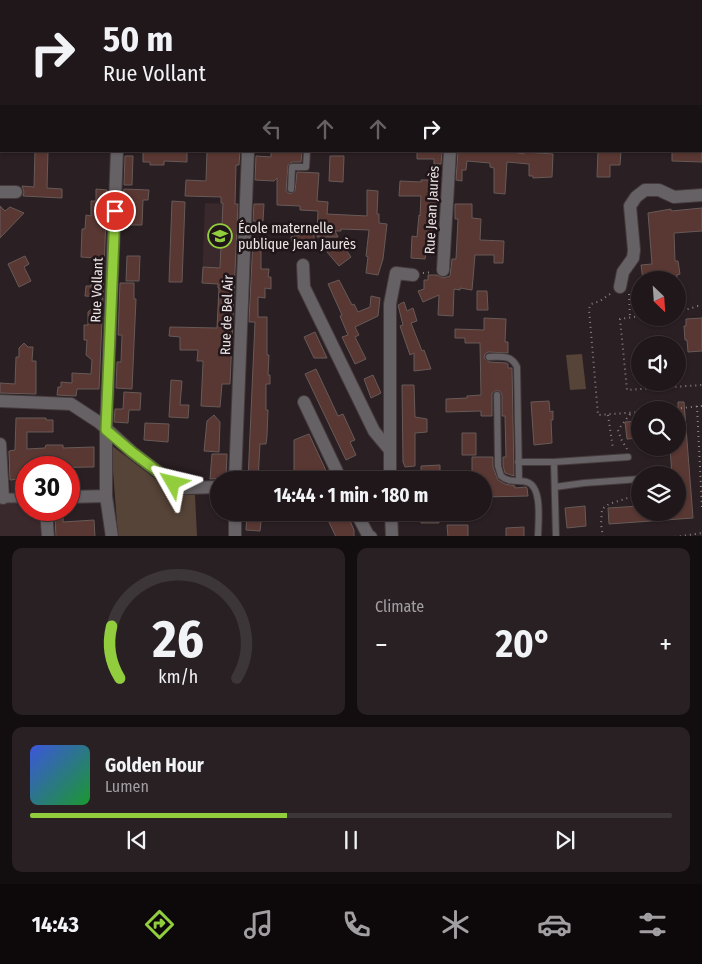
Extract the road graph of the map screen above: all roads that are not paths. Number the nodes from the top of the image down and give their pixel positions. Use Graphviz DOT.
graph roads {
  1 [pos="117,152"];
  2 [pos="248,152"];
  3 [pos="307,152"];
  4 [pos="450,152"];
  5 [pos="291,189"];
  6 [pos="0,192"];
  7 [pos="16,192"];
  8 [pos="702,195"];
  9 [pos="303,265"];
  10 [pos="443,270"];
  11 [pos="413,275"];
  12 [pos="620,287"];
  13 [pos="489,357"];
  14 [pos="497,396"];
  15 [pos="0,401"];
  16 [pos="304,402"];
  17 [pos="106,430"];
  18 [pos="0,444"];
  19 [pos="389,449"];
  20 [pos="628,457"];
  21 [pos="518,462"];
  22 [pos="554,462"];
  23 [pos="235,471"];
  24 [pos="337,471"];
  25 [pos="390,471"];
  26 [pos="631,480"];
  27 [pos="519,481"];
  28 [pos="210,487"];
  29 [pos="555,487"];
  30 [pos="106,496"];
  31 [pos="80,497"];
  32 [pos="2,498"];
  33 [pos="15,498"];
  34 [pos="47,521"];
  35 [pos="235,521"];
  36 [pos="361,521"];
  37 [pos="391,521"];
  38 [pos="48,536"];
  39 [pos="112,536"];
  40 [pos="235,536"];
  41 [pos="371,536"];
  42 [pos="392,536"];
  43 [pos="538,536"];
  44 [pos="556,536"];
  1 -- 17 [label="street, Rue Vollant"];
  2 -- 23 [label="street, Rue de Bel Air"];
  3 -- 5 [label="lane"];
  4 -- 10 [label="street, Rue Jean Jaurès"];
  6 -- 7 [label="street"];
  8 -- 12 [label="street"];
  9 -- 19 [label="street"];
  11 -- 19 [label="street"];
  13 -- 21 [label="lane"];
  14 -- 27 [label="lane"];
  15 -- 17 [label="street"];
  16 -- 24 [label="street"];
  17 -- 28 [label="street"];
  17 -- 30 [label="street, Rue Vollant"];
  18 -- 32 [label="street"];
  19 -- 25 [label="street"];
  20 -- 22 [label="lane"];
  21 -- 22 [label="lane"];
  21 -- 27 [label="lane"];
  22 -- 29 [label="lane"];
  26 -- 29 [label="lane"];
  27 -- 43 [label="lane"];
  29 -- 44 [label="lane"];
  30 -- 31 [label="street"];
  30 -- 39 [label="street, Rue Vollant"];
  32 -- 33 [label="street"];
  34 -- 38 [label="street"];
  35 -- 40 [label="street"];
  36 -- 41 [label="street"];
  37 -- 42 [label="street"];
}
